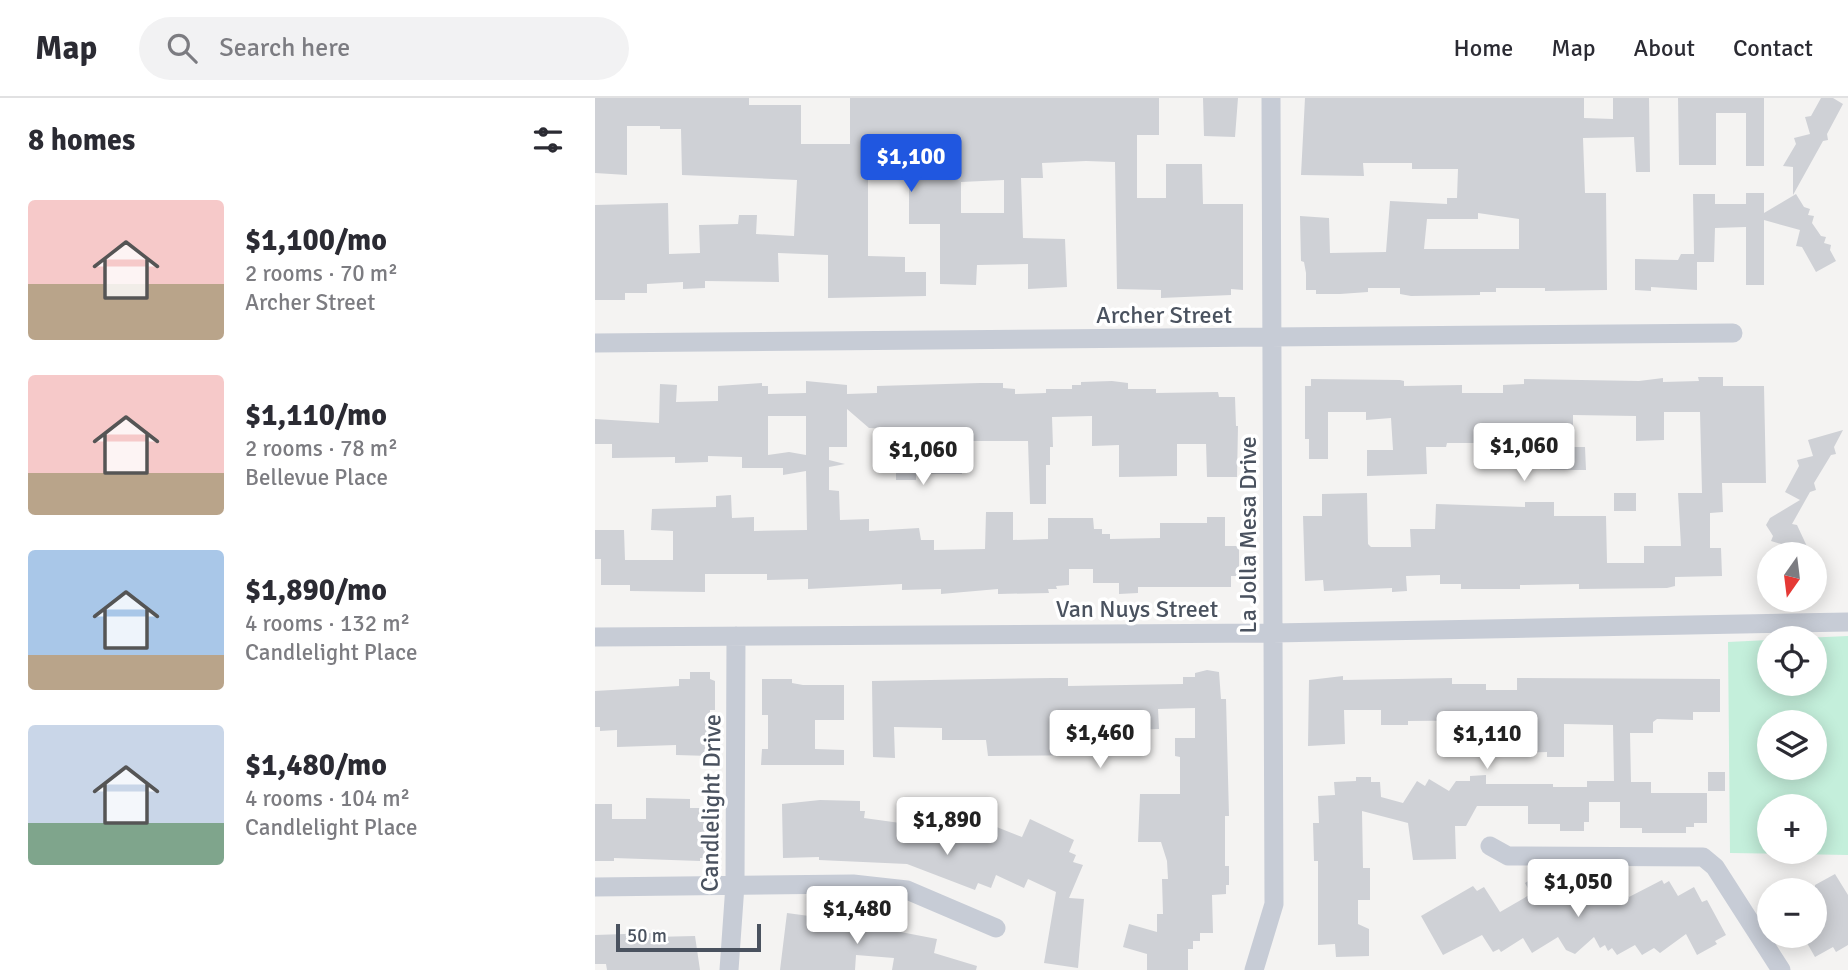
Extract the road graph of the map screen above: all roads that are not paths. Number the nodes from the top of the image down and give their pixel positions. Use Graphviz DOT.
graph roads {
  1 [pos="1271,98"];
  2 [pos="1733,332"];
  3 [pos="1272,337"];
  4 [pos="595,343"];
  5 [pos="1848,622"];
  6 [pos="1273,633"];
  7 [pos="736,636"];
  8 [pos="595,637"];
  9 [pos="1490,846"];
  10 [pos="735,885"];
  11 [pos="595,887"];
  12 [pos="996,928"];
  13 [pos="729,970"];
  14 [pos="1254,970"];
  15 [pos="1781,970"];
  1 -- 3 [label="street, La Jolla Mesa Drive"];
  2 -- 3 [label="street, Archer Street"];
  3 -- 4 [label="street, Archer Street"];
  3 -- 6 [label="street, La Jolla Mesa Drive"];
  5 -- 6 [label="street, Van Nuys Street"];
  6 -- 7 [label="street, Van Nuys Street"];
  6 -- 14 [label="street, La Jolla Mesa Drive"];
  7 -- 8 [label="street, Van Nuys Street"];
  7 -- 10 [label="street, Candlelight Drive"];
  9 -- 15 [label="street"];
  10 -- 11 [label="street"];
  10 -- 12 [label="street"];
  10 -- 13 [label="street, Candlelight Drive"];
}
